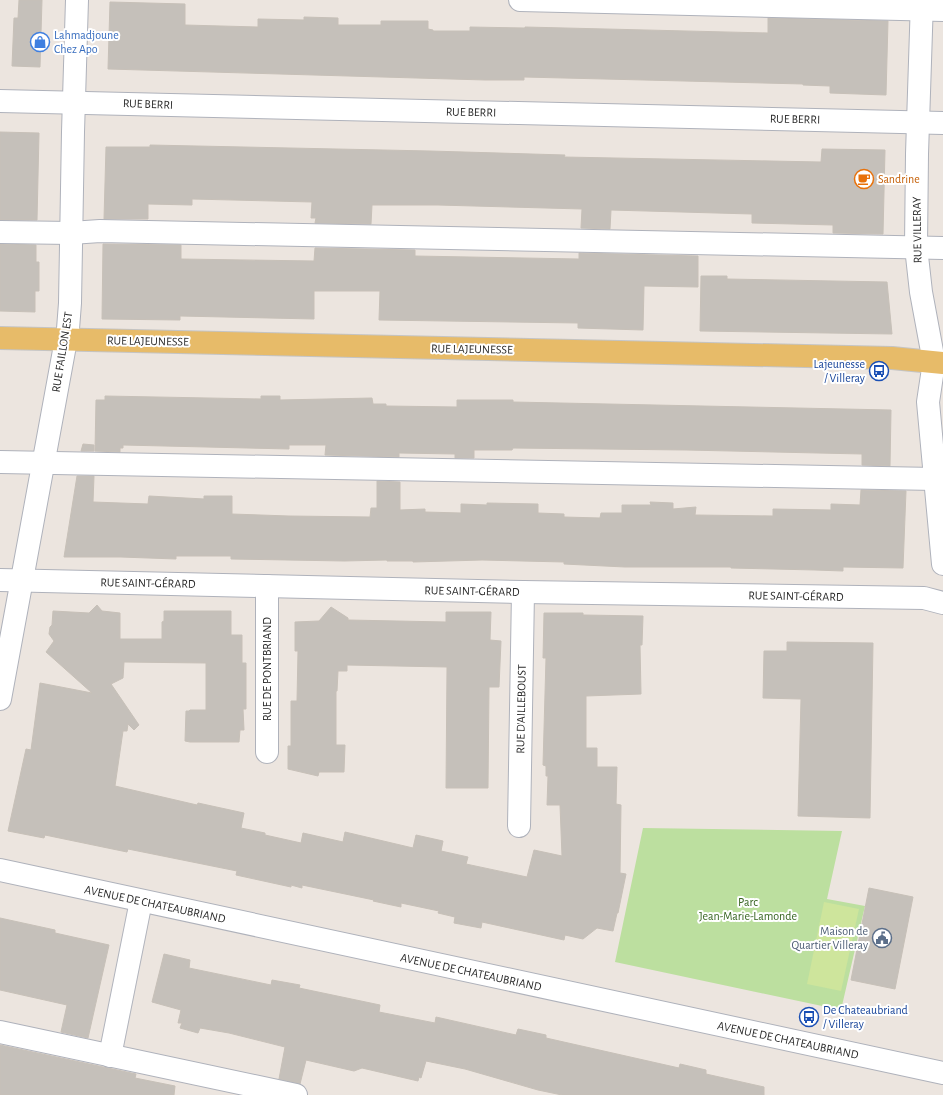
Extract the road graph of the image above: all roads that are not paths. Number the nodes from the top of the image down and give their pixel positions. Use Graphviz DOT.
graph roads {
  1 [pos="77,0"];
  2 [pos="520,0"];
  3 [pos="922,5"];
  4 [pos="943,10"];
  5 [pos="0,101"];
  6 [pos="74,103"];
  7 [pos="918,122"];
  8 [pos="943,123"];
  9 [pos="0,232"];
  10 [pos="71,233"];
  11 [pos="916,247"];
  12 [pos="943,248"];
  13 [pos="0,338"];
  14 [pos="66,340"];
  15 [pos="940,367"];
  16 [pos="0,462"];
  17 [pos="43,463"];
  18 [pos="935,479"];
  19 [pos="943,564"];
  20 [pos="0,580"];
  21 [pos="22,580"];
  22 [pos="267,586"];
  23 [pos="522,592"];
  24 [pos="943,603"];
  25 [pos="0,699"];
  26 [pos="267,752"];
  27 [pos="519,826"];
  28 [pos="0,870"];
  29 [pos="141,900"];
  30 [pos="0,1032"];
  31 [pos="110,1056"];
  32 [pos="943,1073"];
  33 [pos="296,1095"];
  1 -- 6 [label="street, RUE FAILLON EST"];
  2 -- 3 [label="street"];
  3 -- 4 [label="street"];
  3 -- 7 [label="street, RUE VILLERAY"];
  5 -- 6 [label="street, RUE BERRI"];
  6 -- 7 [label="street, RUE BERRI"];
  6 -- 10 [label="street, RUE FAILLON EST"];
  7 -- 8 [label="street, RUE BERRI"];
  7 -- 11 [label="street, RUE VILLERAY"];
  9 -- 10 [label="street"];
  10 -- 11 [label="street"];
  10 -- 14 [label="street, RUE FAILLON EST"];
  11 -- 12 [label="street"];
  11 -- 15 [label="street, RUE VILLERAY"];
  13 -- 14 [label="main road, RUE LAJEUNESSE"];
  14 -- 15 [label="main road, RUE LAJEUNESSE"];
  14 -- 17 [label="street, RUE FAILLON EST"];
  15 -- 18 [label="street, RUE VILLERAY"];
  16 -- 17 [label="street"];
  17 -- 18 [label="street"];
  17 -- 21 [label="street, RUE FAILLON EST"];
  18 -- 19 [label="street, RUE VILLERAY"];
  20 -- 21 [label="street, RUE SAINT-GÉRARD"];
  21 -- 22 [label="street, RUE SAINT-GÉRARD"];
  21 -- 25 [label="street, RUE FAILLON EST"];
  22 -- 23 [label="street, RUE SAINT-GÉRARD"];
  22 -- 26 [label="street, RUE DE PONTBRIAND"];
  23 -- 24 [label="street, RUE SAINT-GÉRARD"];
  23 -- 27 [label="street, RUE D'AILLEBOUST"];
  28 -- 29 [label="street, AVENUE DE CHATEAUBRIAND"];
  29 -- 31 [label="street"];
  29 -- 32 [label="street, AVENUE DE CHATEAUBRIAND"];
  30 -- 31 [label="street"];
  31 -- 33 [label="street"];
}
